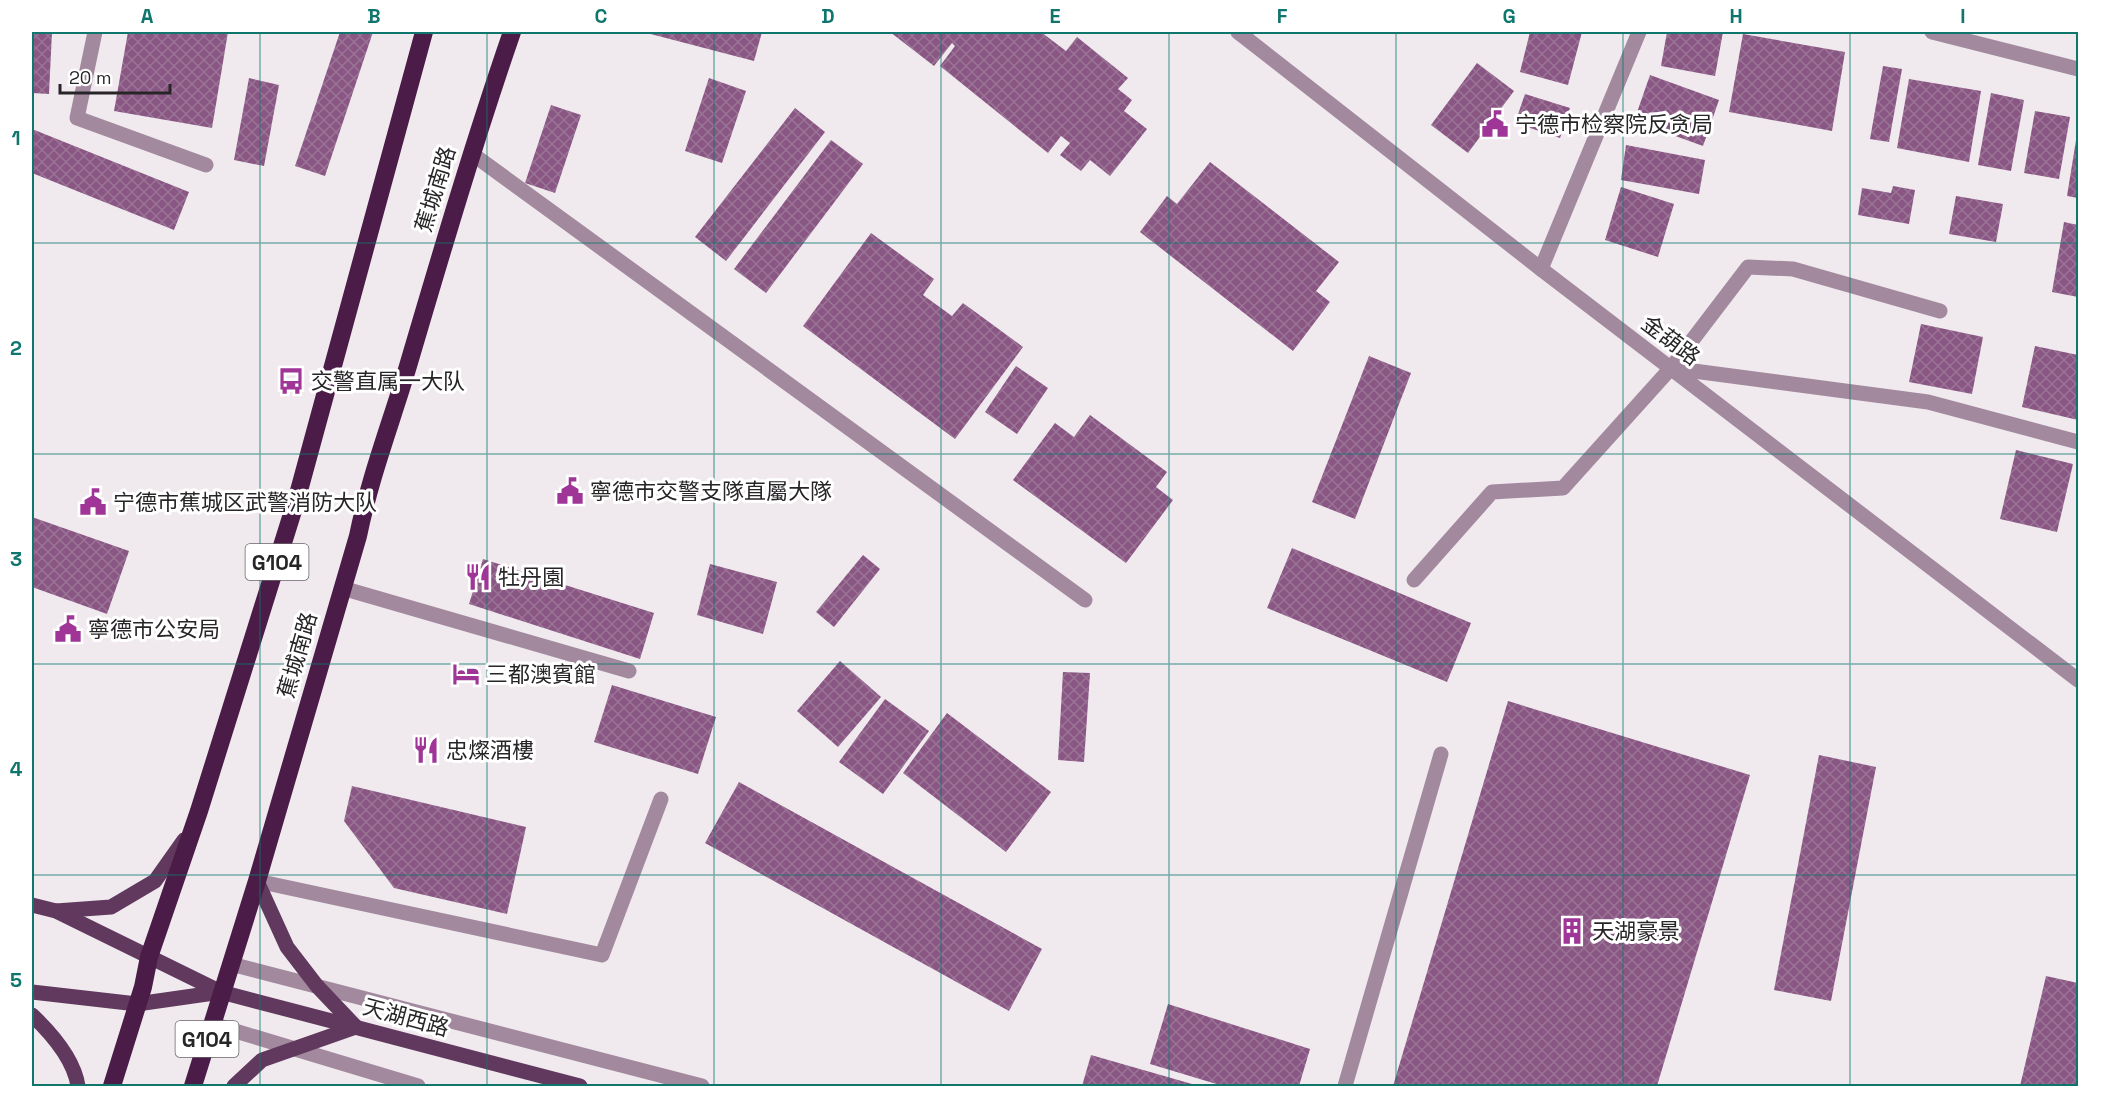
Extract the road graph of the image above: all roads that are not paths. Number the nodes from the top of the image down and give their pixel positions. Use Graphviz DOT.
graph roads {
  1 [pos="95,32"];
  2 [pos="424,32"];
  3 [pos="512,32"];
  4 [pos="1239,32"];
  5 [pos="1639,32"];
  6 [pos="1932,32"];
  7 [pos="2079,69"];
  8 [pos="471,153"];
  9 [pos="206,165"];
  10 [pos="1541,269"];
  11 [pos="1941,311"];
  12 [pos="1671,368"];
  13 [pos="2079,442"];
  14 [pos="1414,580"];
  15 [pos="342,588"];
  16 [pos="1085,600"];
  17 [pos="629,671"];
  18 [pos="2079,680"];
  19 [pos="1441,754"];
  20 [pos="661,799"];
  21 [pos="199,811"];
  22 [pos="257,881"];
  23 [pos="32,905"];
  24 [pos="56,912"];
  25 [pos="148,957"];
  26 [pos="231,964"];
  27 [pos="316,986"];
  28 [pos="32,992"];
  29 [pos="221,992"];
  30 [pos="136,1004"];
  31 [pos="32,1015"];
  32 [pos="212,1024"];
  33 [pos="356,1027"];
  34 [pos="294,1048"];
  35 [pos="78,1086"];
  36 [pos="112,1086"];
  37 [pos="193,1086"];
  38 [pos="234,1086"];
  39 [pos="418,1086"];
  40 [pos="580,1086"];
  41 [pos="702,1086"];
  42 [pos="1345,1086"];
  1 -- 9 [label="street"];
  2 -- 21 [label="highway, 蕉城南路 / G104"];
  3 -- 8 [label="highway, 蕉城南路 / G104"];
  4 -- 10 [label="street, 金葫路"];
  5 -- 10 [label="street"];
  6 -- 7 [label="street"];
  8 -- 15 [label="highway, 蕉城南路 / G104"];
  8 -- 16 [label="street"];
  10 -- 12 [label="street, 金葫路"];
  11 -- 12 [label="street"];
  12 -- 13 [label="street"];
  12 -- 14 [label="street"];
  12 -- 18 [label="street, 金葫路"];
  15 -- 17 [label="street"];
  15 -- 22 [label="highway, 蕉城南路 / G104"];
  19 -- 42 [label="street"];
  20 -- 22 [label="street"];
  21 -- 24 [label="main road"];
  21 -- 25 [label="highway, 蕉城南路 / G104"];
  22 -- 26 [label="highway, 蕉城南路 / G104"];
  22 -- 27 [label="main road"];
  23 -- 24 [label="main road"];
  24 -- 25 [label="main road"];
  25 -- 29 [label="main road"];
  25 -- 30 [label="highway, 蕉城南路 / G104"];
  26 -- 27 [label="street"];
  26 -- 29 [label="highway, 蕉城南路 / G104"];
  27 -- 33 [label="main road"];
  27 -- 41 [label="street"];
  28 -- 30 [label="main road"];
  29 -- 30 [label="main road"];
  29 -- 32 [label="highway, 蕉城南路 / G104"];
  29 -- 33 [label="main road, 天湖西路"];
  30 -- 36 [label="highway, 蕉城南路 / G104"];
  31 -- 35 [label="main road"];
  32 -- 34 [label="street"];
  32 -- 37 [label="highway, 蕉城南路 / G104"];
  33 -- 34 [label="main road"];
  33 -- 40 [label="main road, 天湖西路"];
  34 -- 38 [label="main road"];
  34 -- 39 [label="street"];
}
